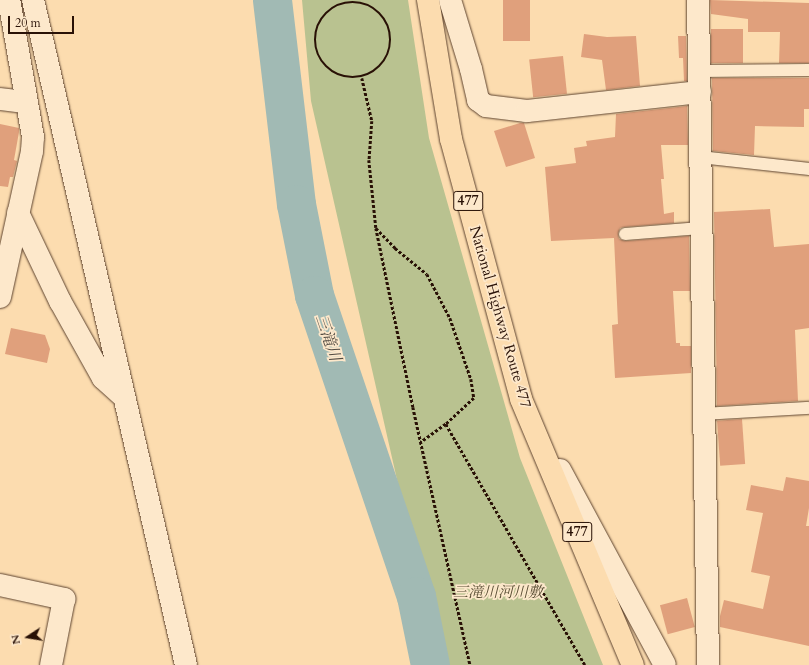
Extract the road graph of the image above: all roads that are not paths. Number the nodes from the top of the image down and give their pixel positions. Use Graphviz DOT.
graph roads {
  1 [pos="9,0"];
  2 [pos="33,0"];
  3 [pos="428,0"];
  4 [pos="450,0"];
  5 [pos="698,0"];
  6 [pos="809,70"];
  7 [pos="699,71"];
  8 [pos="700,92"];
  9 [pos="0,99"];
  10 [pos="26,102"];
  11 [pos="700,157"];
  12 [pos="809,169"];
  13 [pos="18,213"];
  14 [pos="701,228"];
  15 [pos="626,234"];
  16 [pos="0,297"];
  17 [pos="124,397"];
  18 [pos="521,399"];
  19 [pos="809,408"];
  20 [pos="704,414"];
  21 [pos="0,585"];
  22 [pos="51,665"];
  23 [pos="186,665"];
  24 [pos="633,665"];
  25 [pos="665,665"];
  26 [pos="708,665"];
  1 -- 10 [label="street"];
  2 -- 17 [label="street"];
  3 -- 18 [label="highway, National Highway Route 477 / 477"];
  4 -- 8 [label="street"];
  5 -- 7 [label="street"];
  6 -- 7 [label="lane"];
  7 -- 8 [label="street"];
  8 -- 11 [label="street"];
  9 -- 10 [label="street"];
  10 -- 13 [label="street"];
  11 -- 12 [label="lane"];
  11 -- 14 [label="street"];
  13 -- 16 [label="street"];
  13 -- 17 [label="street"];
  14 -- 15 [label="lane"];
  14 -- 20 [label="street"];
  17 -- 23 [label="street"];
  18 -- 24 [label="highway, National Highway Route 477 / 477"];
  18 -- 25 [label="street"];
  19 -- 20 [label="lane"];
  20 -- 26 [label="street"];
  21 -- 22 [label="street"];
}
